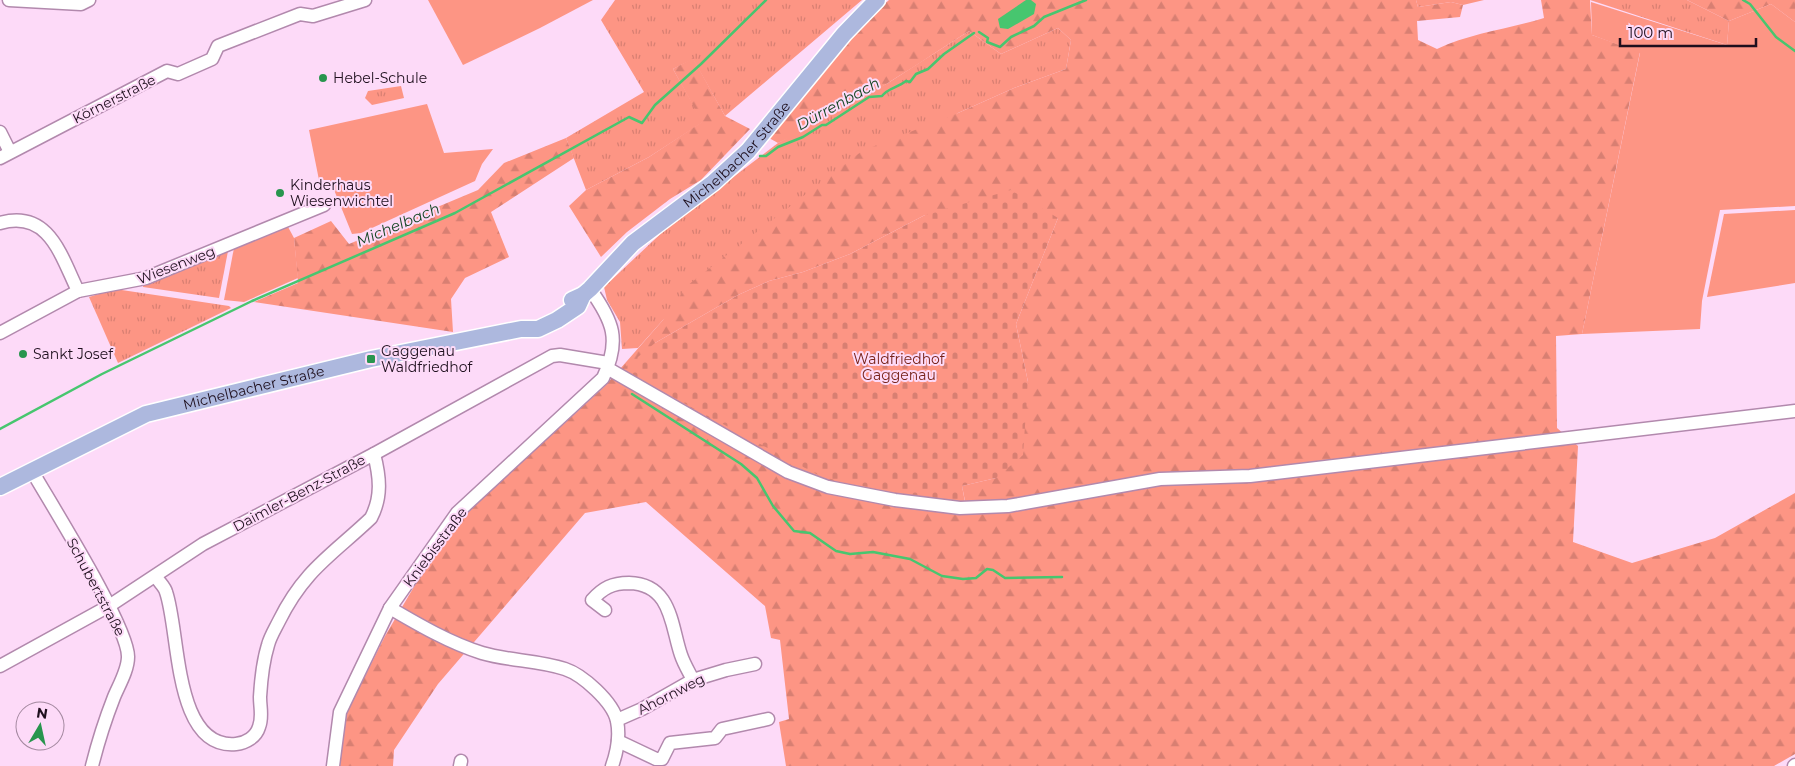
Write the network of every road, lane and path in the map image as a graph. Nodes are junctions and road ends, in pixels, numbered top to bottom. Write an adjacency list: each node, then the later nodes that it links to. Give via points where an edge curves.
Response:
1 (9, 0): 2 (street, via 56,4 81,4)
2 (89, 0)
3 (365, 0): 6 (street, Körnerstraße, via 313,16 300,14 218,46 212,59 178,74 167,71)
4 (877, 0): 10 (main road, Michelbacher Straße, via 844,34 748,151 713,182 632,243)
5 (0, 132): 6 (street)
6 (5, 155)
7 (324, 205): 9 (street, Wiesenweg, via 146,278)
8 (0, 223): 9 (street, via 27,221 42,228 52,238)
9 (78, 291): 11 (street, Wiesenweg)
10 (586, 292): 12 (street, Kniebisstraße, via 608,316 612,328 613,346); 15 (main road, Michelbacher Straße, via 578,306 538,329 521,329 371,359 168,407 126,422)
11 (0, 333)
12 (608, 366): 13 (street, via 788,472 837,489 960,508 1008,506 1160,479 1250,476); 14 (street, Daimler-Benz-Straße, via 552,356); 19 (street, Kniebisstraße, via 594,388 457,513)
13 (1795, 412)
14 (374, 454): 17 (street, Daimler-Benz-Straße, via 203,544); 17 (street, via 379,481 377,505 371,518 307,575 287,604 268,643 260,697 260,725 245,742 235,744 218,740 202,730 193,717 183,687 166,591)
15 (32, 471): 16 (main road, Michelbacher Straße); 18 (street, Schubertstraße)
16 (0, 487)
17 (156, 577): 18 (street, Daimler-Benz-Straße)
18 (109, 606): 22 (street, Daimler-Benz-Straße); 27 (street, Schubertstraße, via 128,658 100,734)
19 (390, 608): 25 (street, via 482,653 566,669 590,684); 28 (street, Kniebisstraße, via 340,712)
20 (605, 610): 23 (street, via 592,600 610,585 633,583 658,595 670,612 681,655)
21 (755, 664): 23 (street, Ahornweg)
22 (0, 666)
23 (693, 680): 25 (street, Ahornweg)
24 (768, 719): 26 (street, via 722,729 715,738 670,743 662,759)
25 (617, 720): 26 (street)
26 (618, 741): 29 (street)
27 (92, 766)
28 (333, 766)
29 (612, 766)

